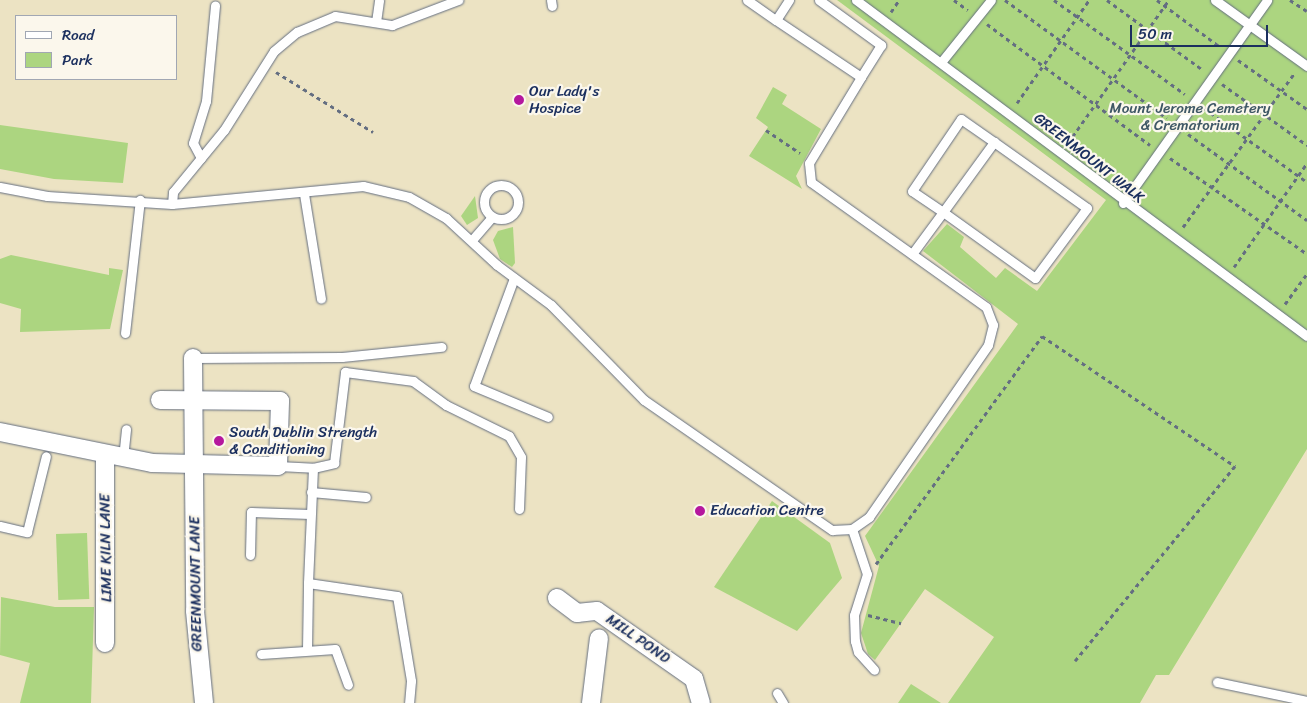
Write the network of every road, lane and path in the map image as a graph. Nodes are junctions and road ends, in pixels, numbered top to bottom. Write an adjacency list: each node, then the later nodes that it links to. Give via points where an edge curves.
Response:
1 (379, 0): 21 (lane)
2 (458, 0): 21 (lane, via 392,25)
3 (747, 0): 20 (lane)
4 (789, 0): 20 (lane)
5 (819, 0): 28 (lane, via 881,45)
6 (856, 0): 25 (lane, GREENMOUNT WALK)
7 (954, 0): 18 (path)
8 (991, 0): 18 (lane)
9 (1005, 0): 23 (path)
10 (1054, 0): 19 (path)
11 (1089, 0): 19 (path)
12 (1168, 0): 24 (path)
13 (1215, 0): 22 (lane)
14 (1267, 0): 22 (lane)
15 (1290, 0): 17 (path)
16 (215, 6): 41 (lane, via 206,101 193,143)
17 (1307, 12)
18 (977, 17): 25 (lane); 27 (path)
19 (1077, 17): 23 (path); 24 (path)
20 (776, 20): 28 (lane)
21 (376, 22): 41 (lane, via 335,16 297,32 274,51)
22 (1250, 25): 26 (lane); 31 (lane)
23 (1060, 41): 27 (path); 30 (path)
24 (1129, 54): 30 (path); 31 (path)
25 (942, 61): 33 (lane, GREENMOUNT WALK)
26 (1304, 64): 37 (path)
27 (1042, 65): 32 (path); 33 (path)
28 (861, 77): 42 (lane)
29 (270, 79): 36 (path, via 275,71)
30 (1112, 79): 32 (path); 34 (path)
31 (1195, 102): 34 (lane); 37 (path)
32 (1094, 104): 39 (path); 40 (path)
33 (1010, 114): 40 (lane, GREENMOUNT WALK)
34 (1178, 126): 39 (lane); 43 (path)
35 (766, 130): 42 (path)
36 (373, 132)
37 (1247, 139): 43 (path); 45 (path)
38 (994, 142): 54 (lane); 54 (lane, via 961,119 912,191); 54 (lane, via 1087,208 1035,278)
39 (1160, 152): 47 (path); 52 (lane)
40 (1060, 154): 52 (lane, GREENMOUNT WALK)
41 (201, 158): 53 (lane, via 173,192)
42 (811, 160): 60 (lane, via 807,172 811,182)
43 (1229, 163): 47 (path); 51 (path)
44 (1307, 163): 45 (path)
45 (1298, 176): 46 (path); 51 (path)
46 (1307, 182)
47 (1212, 186): 57 (path); 58 (path)
48 (0, 187): 50 (lane, via 47,196)
49 (304, 194): 53 (lane); 59 (lane, via 363,186 386,190 446,218); 65 (lane)
50 (140, 200): 53 (lane); 67 (lane)
51 (1280, 200): 56 (path); 57 (path)
52 (1123, 203): 58 (lane, GREENMOUNT WALK)
53 (172, 204)
54 (943, 212): 60 (lane)
55 (492, 217): 59 (lane)
56 (1307, 220)
57 (1264, 223): 61 (path); 63 (path)
58 (1173, 239): 63 (lane, GREENMOUNT WALK)
59 (472, 240): 64 (lane)
60 (912, 254): 87 (lane, via 986,307 994,332 869,517)
61 (1307, 254)
62 (1307, 274): 66 (path)
63 (1226, 277): 66 (lane, GREENMOUNT WALK)
64 (514, 278): 73 (lane, via 474,386); 87 (lane, via 551,305 644,400 832,530)
65 (321, 300)
66 (1277, 315): 68 (lane, GREENMOUNT WALK)
67 (125, 333)
68 (1307, 336)
69 (441, 347): 70 (lane, via 342,357)
70 (193, 358): 72 (street, GREENMOUNT LANE)
71 (160, 400): 72 (street)
72 (194, 400): 79 (street, GREENMOUNT LANE); 80 (street, via 280,401)
73 (548, 417)
74 (126, 429): 78 (lane)
75 (0, 432): 76 (street)
76 (106, 454): 78 (street); 95 (street, LIME KILN LANE)
77 (46, 456): 86 (lane, via 27,532)
78 (123, 458): 79 (street)
79 (195, 464): 80 (street); 104 (street, GREENMOUNT LANE, via 195,611)
80 (278, 466): 81 (lane)
81 (313, 468): 82 (lane); 84 (lane, via 334,463 345,372 413,381 446,405 509,436 521,457)
82 (311, 492): 83 (lane); 85 (lane)
83 (366, 497)
84 (519, 509)
85 (310, 514): 88 (lane, via 251,512); 90 (lane)
86 (0, 526)
87 (852, 529): 89 (lane)
88 (250, 555)
89 (867, 577): 92 (lane); 98 (path, via 1042,336 1235,466)
90 (308, 583): 96 (lane); 105 (lane, via 397,596 411,681)
91 (557, 598): 107 (street, MILL POND, via 577,613 597,611 694,679)
92 (855, 612): 93 (path); 99 (lane, via 858,652)
93 (901, 623)
94 (599, 638): 106 (street)
95 (105, 642)
96 (307, 650): 97 (lane); 101 (lane, via 335,649)
97 (261, 654)
98 (1075, 661)
99 (874, 670)
100 (1217, 682): 103 (lane)
101 (348, 685)
102 (777, 694): 108 (lane)
103 (1307, 701)
104 (204, 703)
105 (410, 703)
106 (591, 703)
107 (701, 703)
108 (783, 703)

